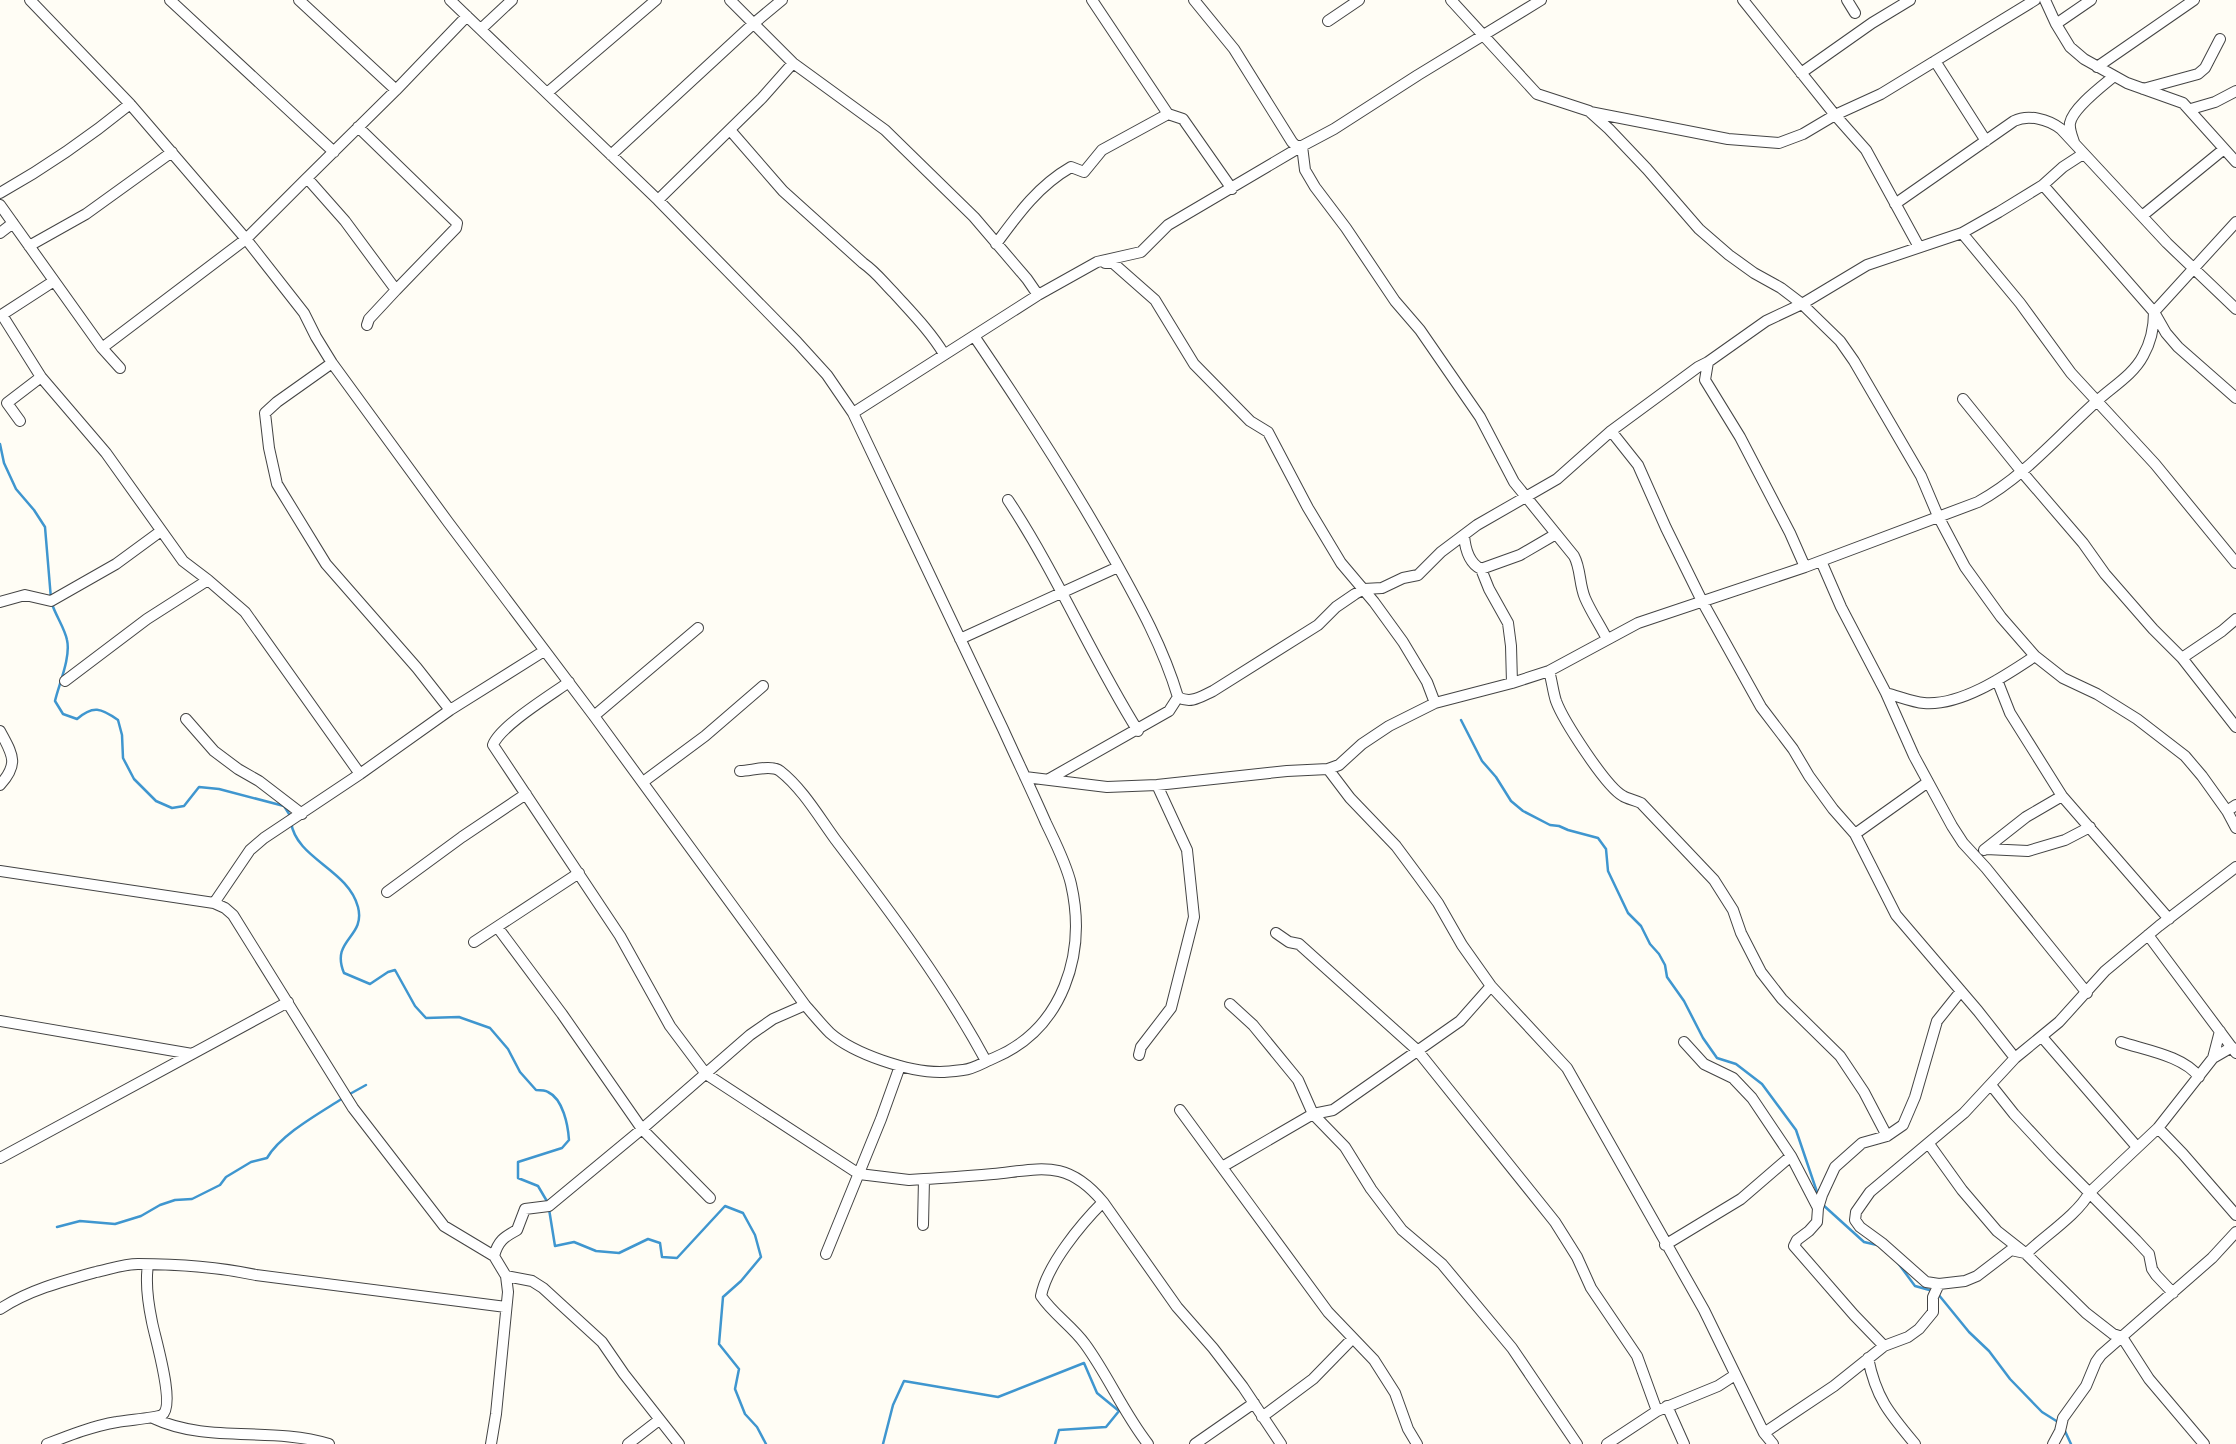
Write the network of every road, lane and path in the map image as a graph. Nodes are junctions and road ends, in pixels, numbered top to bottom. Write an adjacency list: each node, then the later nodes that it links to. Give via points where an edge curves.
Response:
1 (30, 0): 39 (street)
2 (170, 0): 51 (street)
3 (299, 0): 36 (street)
4 (450, 0): 23 (street)
5 (512, 0): 27 (street)
6 (656, 0): 38 (street)
7 (730, 0): 25 (street)
8 (782, 0): 25 (street)
9 (1092, 0): 42 (street)
10 (1194, 0): 48 (street, via 1234,49 1292,142)
11 (1359, 0): 24 (street)
12 (1451, 0): 28 (street)
13 (1541, 0): 28 (street)
14 (1742, 0): 33 (street)
15 (1847, 0): 22 (street)
16 (1910, 0): 21 (street)
17 (2036, 0): 30 (street)
18 (2045, 0): 26 (street)
19 (2091, 0): 26 (street)
20 (2194, 0): 32 (street)
21 (1899, 3): 33 (street)
22 (1855, 13)
23 (467, 16): 27 (street); 36 (street)
24 (1328, 21)
25 (753, 24): 31 (street); 53 (street)
26 (2056, 24): 32 (street, via 2070,47)
27 (481, 30): 38 (street)
28 (1483, 37): 41 (street, via 1537,94); 48 (street, via 1334,130)
29 (2220, 39): 35 (street, via 2205,68 2198,74)
30 (1936, 60): 43 (street, via 1881,94); 46 (street)
31 (793, 64): 45 (street); 68 (street, via 885,130 974,217)
32 (2097, 67): 34 (street)
33 (1801, 73): 43 (street)
34 (2113, 77): 35 (street); 47 (street, via 2072,118 2070,125)
35 (2141, 89): 40 (street, via 2166,96)
36 (396, 90): 44 (street)
37 (2236, 90): 40 (street, via 2215,102)
38 (547, 93): 53 (street)
39 (130, 104): 50 (street); 58 (street, via 86,140)
40 (2191, 109): 49 (street)
41 (1589, 111): 43 (street, via 1728,139 1779,143); 76 (street, via 1647,169 1699,229 1729,256)
42 (1168, 114): 57 (street, via 1184,119); 68 (street, via 1102,150 1084,172 1071,167 1054,177 1023,206)
43 (1835, 116): 60 (street, via 1866,150)
44 (358, 127): 51 (street); 74 (street, via 456,224 456,228)
45 (730, 130): 59 (street); 83 (street, via 783,191 878,273 930,332)
46 (1986, 141): 47 (street, via 2014,121 2029,118 2056,125); 60 (street)
47 (2074, 143): 52 (street)
48 (1302, 146): 57 (street); 96 (street, via 1305,170 1315,186 1480,417 1514,482)
49 (2224, 149): 54 (street); 62 (street)
50 (172, 152): 67 (street); 69 (street, via 86,214)
51 (334, 152): 55 (street)
52 (2084, 154): 56 (street); 62 (street)
53 (611, 155): 59 (street)
54 (2236, 162)
55 (307, 178): 67 (street); 74 (street, via 345,221)
56 (2043, 185): 66 (street); 78 (street)
57 (1232, 189): 71 (street, via 1168,225 1141,252)
58 (0, 193)
59 (658, 200): 92 (street, via 797,342 827,375)
60 (1895, 204): 70 (street)
61 (0, 205): 64 (street)
62 (2142, 216): 72 (street)
63 (2236, 222): 72 (street)
64 (13, 223): 65 (street); 69 (street)
65 (0, 233)
66 (1962, 233): 70 (street); 91 (street)
67 (246, 239): 82 (street); 85 (street, via 304,313)
68 (996, 244): 75 (street)
69 (29, 246): 73 (street)
70 (1919, 247): 76 (street, via 1867,265)
71 (1097, 262): 75 (street); 108 (street, via 1113,263 1155,300 1194,364 1250,421 1268,432 1341,563)
72 (2193, 268): 77 (street); 78 (street)
73 (54, 281): 79 (street); 82 (street)
74 (396, 290): 80 (street, via 368,320)
75 (1038, 295): 81 (street)
76 (1802, 304): 84 (street, via 1766,321); 98 (street, via 1840,341 1854,361 1921,476)
77 (2236, 309)
78 (2154, 312): 88 (street, via 2178,347); 91 (street, via 2154,326 2143,357 2128,375)
79 (1, 316): 87 (street)
80 (368, 325)
81 (974, 336): 83 (street); 104 (street, via 1089,515)
82 (102, 348): 86 (street)
83 (944, 354): 92 (street)
84 (1708, 362): 94 (street); 105 (street, via 1705,380 1740,437)
85 (332, 363): 116 (street); 128 (street, via 265,413 277,484 326,564)
86 (120, 368)
87 (41, 377): 90 (street); 99 (street, via 106,453)
88 (2236, 398)
89 (1963, 399): 95 (street)
90 (3, 400): 93 (street)
91 (2096, 401): 95 (street); 103 (street, via 2155,464)
92 (853, 413): 114 (street)
93 (20, 421)
94 (1611, 432): 96 (street, via 1568,472); 110 (street, via 1638,465)
95 (2022, 472): 98 (street, via 1978,502); 118 (street, via 2083,543 2105,574)
96 (1526, 497): 100 (street); 101 (street)
97 (1008, 500): 109 (street, via 1027,528)
98 (1938, 516): 102 (street); 117 (street, via 1965,567 2001,617)
99 (161, 531): 107 (street, via 183,561); 111 (street, via 116,564 51,602 25,595)
100 (1556, 534): 106 (street, via 1520,555); 115 (street, via 1579,565 1579,580 1585,597)
101 (1464, 535): 106 (street, via 1470,559); 108 (street, via 1418,575 1382,588)
102 (1821, 561): 105 (street); 125 (street, via 1845,616)
103 (2236, 563)
104 (1118, 567): 109 (street); 126 (street, via 1145,613 1169,666)
105 (1805, 567): 110 (street)
106 (1481, 569): 123 (street, via 1488,590 1508,623)
107 (208, 580): 121 (street, via 146,620); 136 (street, via 245,612)
108 (1364, 589): 126 (street, via 1336,607 1318,625 1213,691 1195,700 1185,701); 127 (street, via 1403,642 1427,682)
109 (1062, 594): 114 (street); 133 (street)
110 (1702, 601): 115 (street, via 1638,623); 149 (street, via 1762,707 1814,783)
111 (0, 602)
112 (2236, 619): 118 (street)
113 (698, 628): 129 (street)
114 (960, 639): 137 (street)
115 (1607, 639): 119 (street)
116 (544, 651): 122 (street); 128 (street)
117 (2035, 656): 120 (street); 145 (street, via 2063,678 2097,694 2167,742)
118 (2182, 658): 131 (street)
119 (1549, 671): 123 (street); 188 (street, via 1556,700 1578,741 1616,791 1641,803 1714,880 1733,910 1761,972 1782,1000 1840,1056)
120 (1997, 680): 125 (street, via 1946,701 1924,703); 144 (street, via 2010,713)
121 (65, 681)
122 (569, 682): 129 (street); 143 (street, via 512,723 493,745)
123 (1512, 683): 127 (street)
124 (763, 686): 139 (street, via 705,736)
125 (1886, 693): 140 (street)
126 (1178, 697): 133 (street, via 1169,712)
127 (1435, 703): 134 (street, via 1389,726 1339,765)
128 (450, 710): 136 (street)
129 (594, 716): 139 (street)
130 (186, 719): 146 (street, via 214,751 259,781)
131 (2236, 727)
132 (0, 731): 142 (street, via 13,756 11,770)
133 (1138, 731): 138 (street)
134 (1328, 769): 141 (street); 162 (street, via 1350,798 1396,846 1438,903)
135 (740, 771): 179 (street, via 774,768 795,786 945,991)
136 (360, 774): 146 (street)
137 (1025, 777): 138 (street); 179 (street, via 1071,883 1074,947 1065,985 1051,1015 1024,1041 1007,1053)
138 (1049, 779): 141 (street, via 1107,787)
139 (642, 782): 167 (street)
140 (1928, 782): 149 (street); 151 (street, via 1952,826)
141 (1157, 784): 176 (street, via 1187,850 1194,917 1171,1008 1141,1047)
142 (0, 785)
143 (526, 794): 154 (street); 155 (street)
144 (2062, 796): 147 (street); 150 (street, via 2026,817)
145 (2232, 808): 148 (street)
146 (299, 816): 156 (street, via 275,829 250,850)
147 (2090, 827): 150 (street, via 2065,840 2028,851); 157 (street)
148 (2236, 828)
149 (1855, 834): 163 (street, via 1896,915)
150 (1986, 849): 151 (street)
151 (1974, 855): 164 (street)
152 (2236, 867): 157 (street)
153 (0, 871): 156 (street)
154 (578, 873): 158 (street); 181 (street, via 620,936 670,1026)
155 (387, 892)
156 (214, 903): 165 (street, via 234,915)
157 (2169, 919): 160 (street)
158 (498, 928): 161 (street); 187 (street)
159 (1276, 933): 173 (street, via 1289,942 1300,944)
160 (2148, 935): 164 (street, via 2105,971); 169 (street)
161 (474, 942)
162 (1491, 986): 173 (street, via 1460,1020); 203 (street, via 1567,1068)
163 (1961, 990): 177 (street); 188 (street, via 1937,1021 1907,1118 1903,1125)
164 (2087, 993): 170 (street)
165 (288, 1002): 175 (street); 206 (street, via 345,1097 444,1226)
166 (1230, 1004): 185 (street, via 1253,1025 1298,1080)
167 (805, 1005): 180 (street, via 831,1034); 181 (street, via 773,1019 750,1035)
168 (0, 1021): 175 (street)
169 (2220, 1032): 174 (street); 178 (street)
170 (2042, 1037): 177 (street); 190 (street)
171 (1684, 1042): 191 (street, via 1704,1064 1734,1078 1752,1098)
172 (2121, 1042): 182 (street, via 2181,1062 2193,1068)
173 (1417, 1050): 185 (street, via 1333,1110); 220 (street, via 1554,1222 1591,1288 1638,1356)
174 (2234, 1050): 178 (street)
175 (192, 1054): 192 (street)
176 (1139, 1055)
177 (2015, 1058): 183 (street)
178 (2213, 1058): 182 (street)
179 (986, 1061): 180 (street, via 968,1069 938,1072)
180 (900, 1066): 194 (street)
181 (706, 1074): 187 (street); 194 (street)
182 (2199, 1077): 186 (street)
183 (1991, 1085): 189 (street); 196 (street)
184 (1180, 1110): 193 (street)
185 (1313, 1114): 193 (street); 234 (street, via 1345,1147 1402,1230 1442,1264 1512,1348)
186 (2158, 1128): 190 (street); 200 (street)
187 (642, 1129): 197 (street); 206 (street, via 549,1206 525,1209 517,1230 502,1238)
188 (1887, 1136): 199 (street, via 1862,1144 1836,1166)
189 (1929, 1144): 204 (street, via 1997,1231); 209 (street, via 1870,1192 1856,1212 1855,1220 1914,1273 1926,1282)
190 (2137, 1147): 196 (street)
191 (1792, 1156): 199 (street); 203 (street, via 1741,1199)
192 (0, 1158)
193 (1222, 1167): 214 (street, via 1304,1281)
194 (859, 1174): 195 (street); 205 (street)
195 (924, 1179): 198 (street, via 1038,1168 1075,1176 1091,1187); 201 (street)
196 (2089, 1193): 204 (street, via 2086,1200); 210 (street, via 2149,1254 2152,1269)
197 (710, 1198)
198 (1103, 1202): 218 (street, via 1177,1307); 230 (street, via 1078,1229 1043,1285 1041,1296 1083,1341 1114,1387 1122,1408)
199 (1818, 1208): 215 (street, via 1817,1222 1794,1246)
200 (2236, 1215)
201 (922, 1225)
202 (2236, 1232): 210 (street)
203 (1665, 1245): 217 (street, via 1704,1310)
204 (2025, 1253): 209 (street, via 2011,1250 1977,1276); 213 (street, via 2086,1313)
205 (826, 1254)
206 (494, 1256): 208 (street)
207 (148, 1265): 211 (street, via 232,1270); 212 (street, via 115,1267 58,1282); 222 (street, via 148,1295 166,1382 168,1408)
208 (506, 1276): 211 (street); 223 (street, via 543,1288 602,1342)
209 (1939, 1284): 215 (street, via 1933,1312 1927,1320 1908,1337)
210 (2173, 1293): 213 (street)
211 (506, 1307): 227 (street)
212 (0, 1309)
213 (2122, 1337): 239 (street, via 2096,1362 2086,1386 2063,1418); 240 (street, via 2149,1379)
214 (1352, 1339): 221 (street, via 1313,1379); 233 (street, via 1383,1373)
215 (1884, 1346): 216 (street)
216 (1868, 1358): 224 (street, via 1834,1386); 238 (street, via 1876,1391)
217 (1735, 1375): 219 (street, via 1718,1386); 224 (street)
218 (1254, 1403): 221 (street); 231 (street)
219 (1667, 1406): 220 (street); 236 (street)
220 (1656, 1411): 235 (street)
221 (1262, 1416): 232 (street)
222 (153, 1418): 225 (street, via 115,1422); 226 (street, via 183,1432 213,1436 310,1438)
223 (659, 1420): 228 (street); 229 (street)
224 (1764, 1433): 237 (street)
225 (47, 1444)
226 (329, 1444)
227 (491, 1444)
228 (628, 1444)
229 (679, 1444)
230 (1148, 1444)
231 (1195, 1444)
232 (1281, 1444)
233 (1417, 1444)
234 (1577, 1444)
235 (1607, 1444)
236 (1684, 1444)
237 (1773, 1444)
238 (1915, 1444)
239 (2053, 1444)
240 (2204, 1444)

